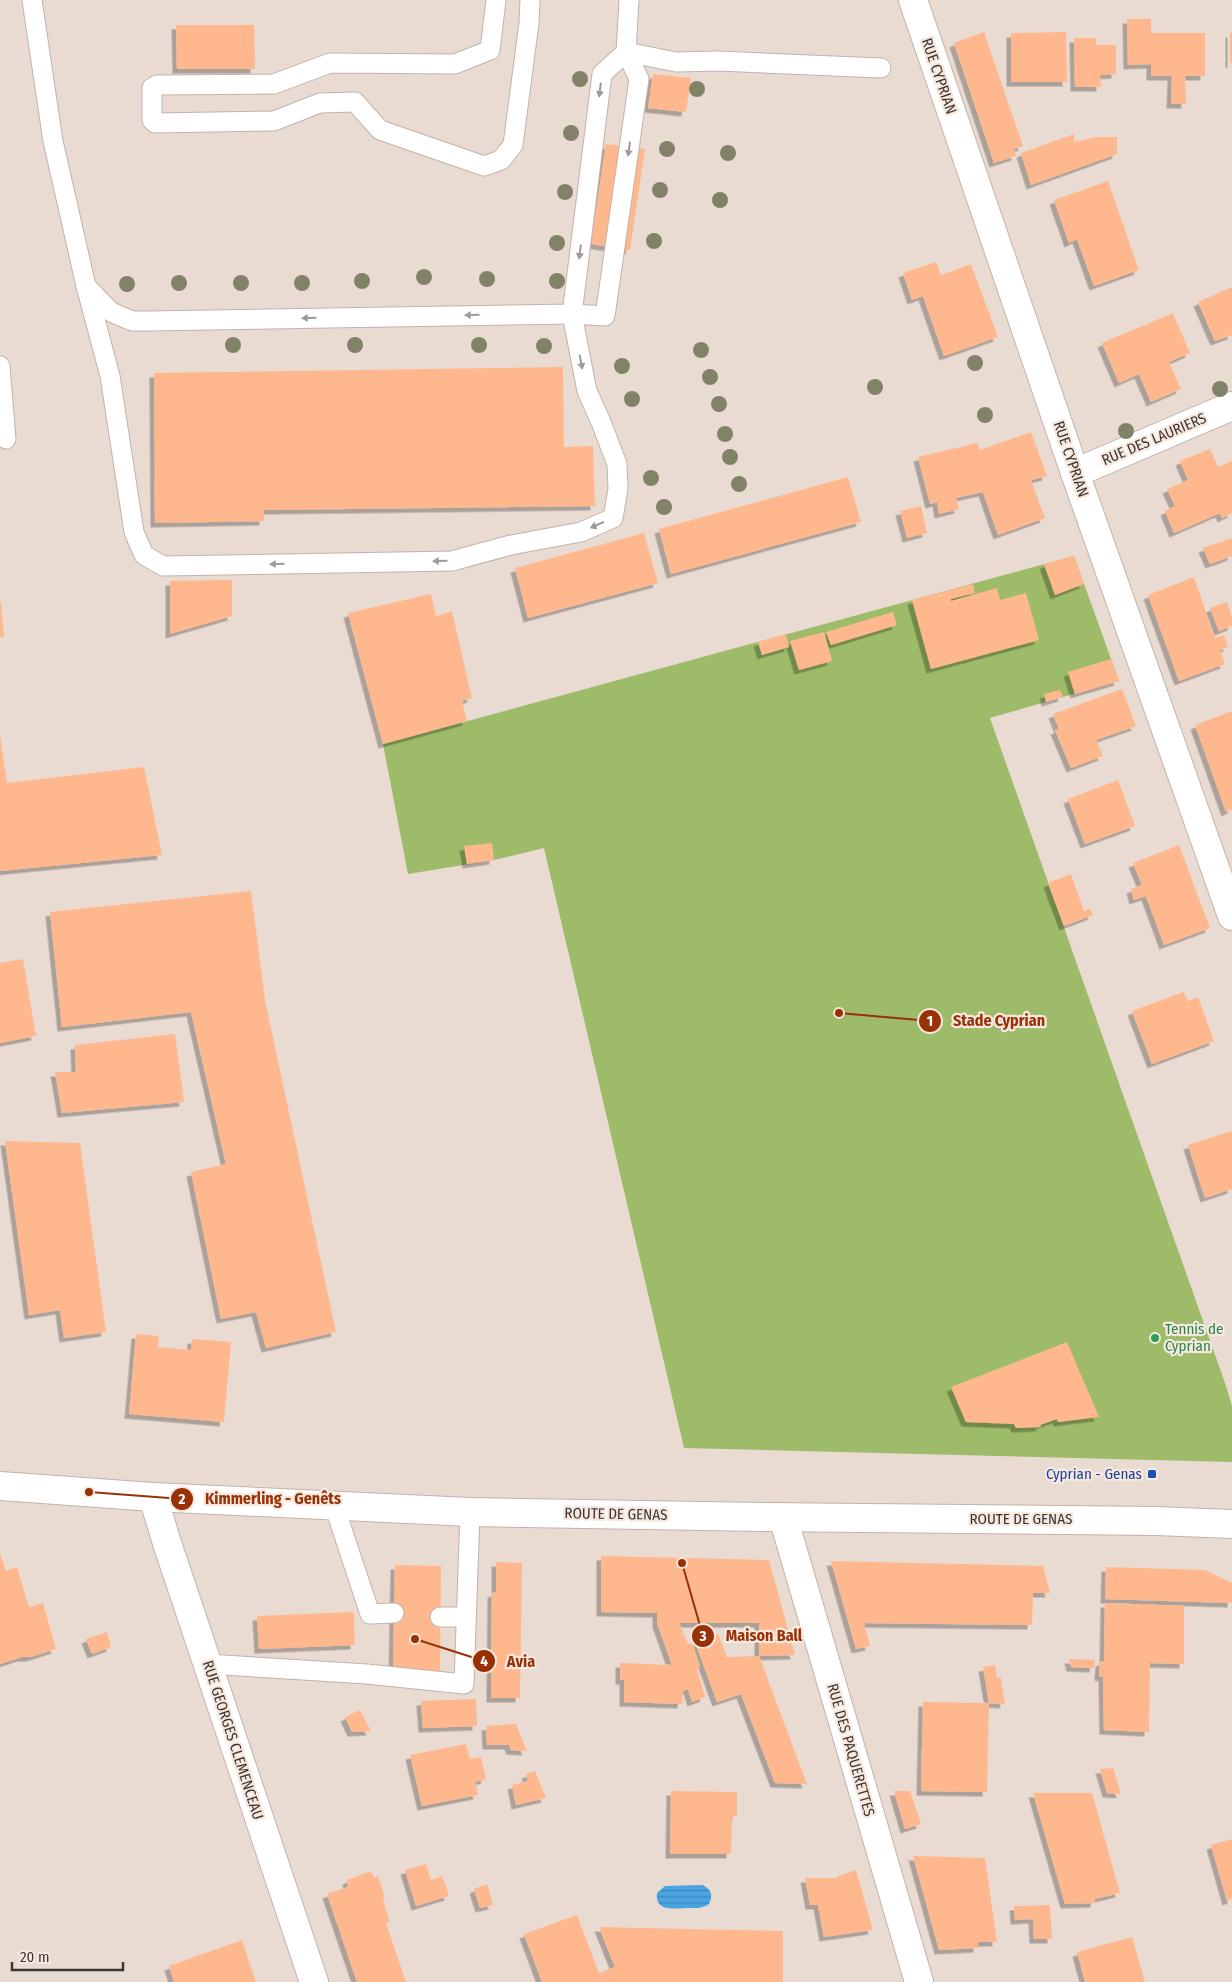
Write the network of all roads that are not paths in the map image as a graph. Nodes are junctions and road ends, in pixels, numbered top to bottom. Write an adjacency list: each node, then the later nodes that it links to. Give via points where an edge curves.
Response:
1 (32, 0): 8 (lane, via 53,141)
2 (496, 0): 3 (lane, via 490,50 455,64 330,63 274,84 157,85 152,88 152,120 155,123 274,120 320,103 355,102 380,130 484,166 501,160 513,146)
3 (530, 0)
4 (629, 0): 6 (lane)
5 (913, 0): 13 (street, RUE CYPRIAN)
6 (626, 52): 7 (lane, via 676,62); 9 (lane, one-way to 9, via 602,74); 9 (lane, one-way to 9, via 639,79 606,316)
7 (881, 68)
8 (86, 286): 9 (lane, one-way to 8, via 132,321 111,312); 9 (lane, one-way to 8, via 587,391 616,464 618,489 613,518 581,532 511,545 452,561 163,566 144,555 134,532 110,376)
9 (572, 314)
10 (0, 366): 12 (lane)
11 (1232, 406): 13 (street, RUE DES LAURIERS)
12 (6, 439)
13 (1075, 473): 14 (street, RUE CYPRIAN)
14 (1232, 916)
15 (0, 1486): 16 (street, ROUTE DE GENAS)
16 (153, 1497): 17 (street, ROUTE DE GENAS); 24 (street, RUE GEORGES CLEMENCEAU)
17 (334, 1506): 18 (street, ROUTE DE GENAS); 21 (lane, via 370,1614)
18 (470, 1512): 19 (street, ROUTE DE GENAS); 23 (lane)
19 (783, 1518): 20 (street, ROUTE DE GENAS, via 1156,1520); 26 (street, RUE DES PAQUERETTES)
20 (1232, 1524)
21 (394, 1613)
22 (440, 1617): 23 (lane)
23 (466, 1617): 24 (lane, via 464,1684)
24 (207, 1664): 25 (street, RUE GEORGES CLEMENCEAU)
25 (314, 1982)
26 (919, 1982)

